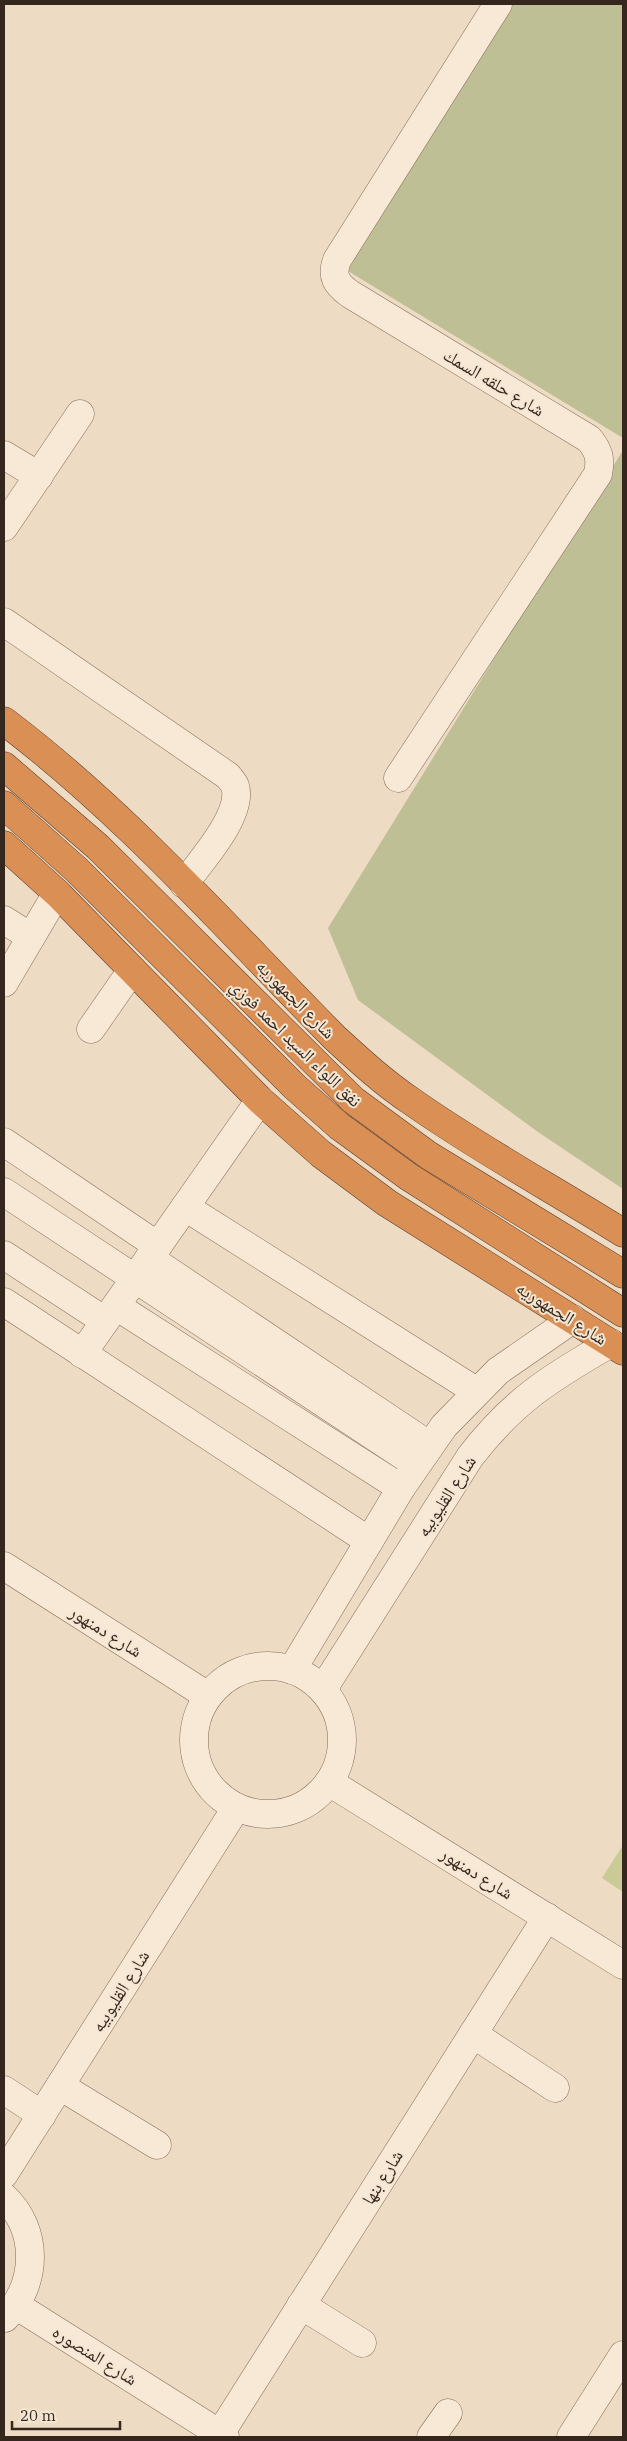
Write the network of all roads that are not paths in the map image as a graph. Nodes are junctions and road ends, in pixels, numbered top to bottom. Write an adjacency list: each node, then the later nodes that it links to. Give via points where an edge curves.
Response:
1 (498, 4): 9 (street, شارع حلقه السمك, via 337,260 333,270 335,281 350,294 589,439 597,449 600,462 598,474)
2 (80, 414): 4 (street)
3 (4, 455): 4 (street)
4 (39, 476): 5 (street)
5 (4, 527)
6 (4, 622): 12 (street, via 228,776 235,786 231,817)
7 (4, 721): 12 (highway, شارع الجمهوريه, via 121,821)
8 (4, 766): 26 (highway, نفق اللواء السيد احمد فوزي, via 98,847 353,1100 428,1155)
9 (398, 778)
10 (4, 805): 28 (highway, نفق اللواء السيد احمد فوزي, via 77,870 295,1087 339,1126 409,1177)
11 (4, 845): 13 (highway, شارع الجمهوريه)
12 (184, 884): 23 (highway, شارع الجمهوريه, via 371,1071 444,1123)
13 (56, 893): 15 (street); 16 (highway, شارع الجمهوريه)
14 (4, 920): 15 (street)
15 (31, 938): 17 (street)
16 (132, 970): 18 (street); 19 (highway, شارع الجمهوريه)
17 (4, 983)
18 (90, 1029)
19 (260, 1100): 22 (street); 30 (highway, شارع الجمهوريه, via 321,1154 387,1203)
20 (4, 1142): 25 (street)
21 (4, 1192): 25 (street)
22 (185, 1207): 25 (street); 33 (street)
23 (623, 1233)
24 (4, 1255): 29 (street)
25 (147, 1261): 29 (street); 34 (street)
26 (623, 1274)
27 (4, 1302): 32 (street)
28 (623, 1313)
29 (110, 1314): 32 (street); 35 (street)
30 (573, 1320): 31 (highway, شارع الجمهوريه); 33 (street, via 521,1354)
31 (617, 1347): 39 (street, شارع القليوبيه, via 544,1382 491,1429 470,1457)
32 (82, 1354): 36 (street)
33 (476, 1391): 34 (street)
34 (423, 1455): 35 (street)
35 (401, 1488): 36 (street)
36 (369, 1541): 38 (street)
37 (4, 1568): 40 (street, شارع دمنهور)
38 (292, 1670): 39 (street); 40 (street, via 264,1666 237,1672)
39 (323, 1690): 41 (street, via 335,1706 342,1725 339,1765)
40 (208, 1696): 42 (street, via 194,1731 198,1768 220,1798)
41 (329, 1782): 42 (street, via 315,1798 291,1811 256,1814); 43 (street, شارع دمنهور)
42 (236, 1808): 46 (street, شارع القليوبيه)
43 (547, 1917): 44 (street, شارع دمنهور); 45 (street, شارع بنها)
44 (623, 1965)
45 (473, 2034): 47 (street); 53 (street, شارع بنها)
46 (60, 2086): 49 (street, شارع القليوبيه); 50 (street)
47 (555, 2088)
48 (4, 2090): 49 (street)
49 (42, 2114): 51 (street, شارع القليوبيه)
50 (157, 2145)
51 (4, 2174)
52 (4, 2197): 54 (street, via 14,2206 27,2230 31,2256 28,2282)
53 (301, 2305): 55 (street); 58 (street, شارع بنها)
54 (10, 2313): 58 (street, شارع المنصوره)
55 (362, 2342)
56 (623, 2355): 60 (street)
57 (448, 2413): 59 (street)
58 (221, 2436)
59 (431, 2437)
60 (571, 2437)

